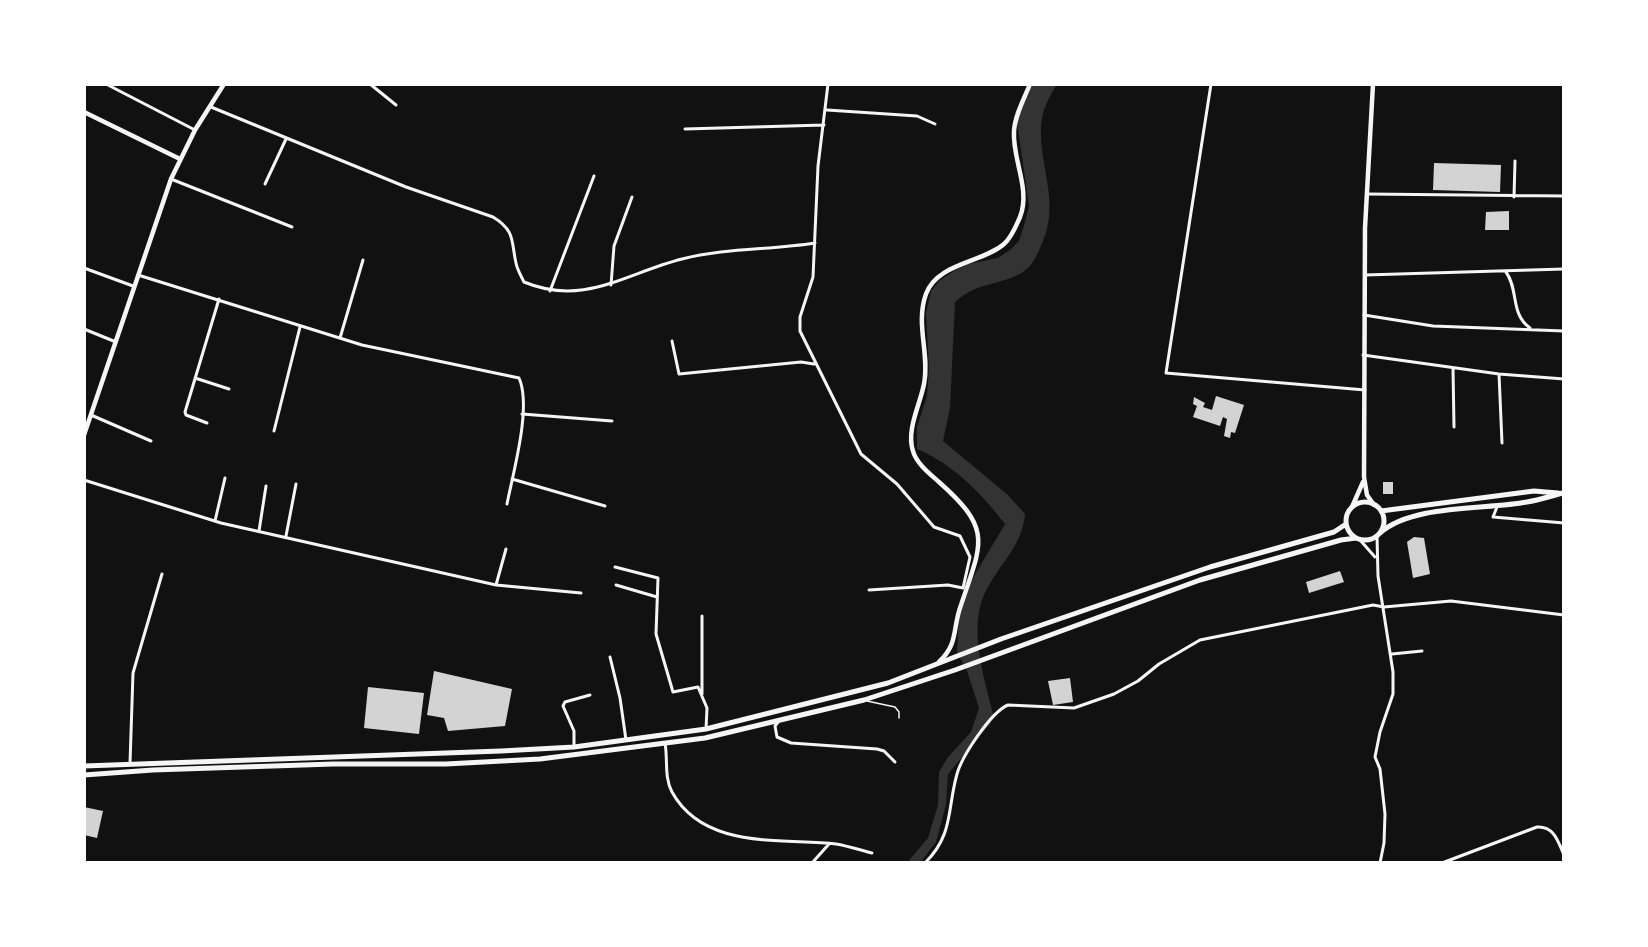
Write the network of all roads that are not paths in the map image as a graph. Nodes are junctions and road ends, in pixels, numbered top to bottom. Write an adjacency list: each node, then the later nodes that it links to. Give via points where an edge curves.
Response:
1 (106, 84): 15 (street)
2 (224, 84): 9 (main road)
3 (370, 84): 8 (street)
4 (828, 84): 10 (street)
5 (1030, 84): 98 (main road, via 1013,132 1022,181 1022,213 1014,232 1004,244 937,276 925,294 925,383 912,431 913,451 926,470 970,511 981,540 959,608 953,646)
6 (1211, 84): 53 (street, via 1166,373)
7 (1373, 84): 22 (main road)
8 (396, 105)
9 (209, 106): 15 (main road); 16 (street)
10 (826, 110): 12 (street, via 917,116); 13 (street)
11 (84, 112): 17 (main road)
12 (935, 124)
13 (824, 125): 14 (street); 27 (street)
14 (685, 129)
15 (195, 130): 17 (main road)
16 (286, 139): 21 (street); 36 (street, via 494,217 513,238 516,264 524,282)
17 (180, 159): 20 (main road)
18 (1515, 161): 25 (street)
19 (594, 176): 36 (street)
20 (171, 178): 26 (street); 32 (main road)
21 (265, 184)
22 (1367, 194): 25 (street); 33 (main road)
23 (1564, 196): 25 (street)
24 (632, 197): 35 (street, via 614,246)
25 (1514, 197)
26 (291, 227)
27 (815, 243): 35 (street, via 681,259); 47 (street, via 813,277 800,317 800,331)
28 (363, 260): 43 (street)
29 (84, 268): 34 (street)
30 (1564, 269): 31 (street)
31 (1506, 272): 33 (street); 41 (street, via 1514,283 1513,298 1520,319)
32 (137, 274): 34 (main road); 37 (street)
33 (1365, 275): 38 (main road)
34 (133, 285): 45 (main road)
35 (611, 285): 36 (street)
36 (550, 291)
37 (219, 299): 39 (street); 50 (street)
38 (1364, 315): 41 (street, via 1433,326); 46 (main road)
39 (300, 327): 43 (street); 59 (street)
40 (84, 329): 45 (street)
41 (1530, 329): 42 (street)
42 (1564, 331)
43 (340, 338): 54 (street, via 519,378)
44 (672, 341): 47 (street, via 679,374)
45 (116, 342): 55 (main road)
46 (1363, 355): 48 (street); 53 (main road)
47 (814, 364): 89 (street, via 861,454 897,484 934,527 960,536 970,557 963,588 948,585)
48 (1453, 368): 49 (street); 58 (street)
49 (1498, 374): 51 (street); 62 (street)
50 (195, 378): 52 (street); 57 (street, via 185,412)
51 (1564, 379)
52 (229, 389)
53 (1365, 390): 63 (main road)
54 (522, 414): 56 (street); 65 (street)
55 (91, 415): 60 (main road); 61 (street)
56 (612, 421)
57 (207, 423)
58 (1454, 427)
59 (274, 431)
60 (84, 435)
61 (152, 441)
62 (1502, 443)
63 (1364, 477): 71 (main road, via 1367,495); 74 (main road)
64 (225, 478): 76 (street)
65 (512, 479): 70 (street); 73 (street)
66 (84, 480): 76 (street)
67 (296, 484): 81 (street)
68 (266, 486): 79 (street)
69 (1564, 493): 72 (main road); 75 (main road, via 1534,491)
70 (507, 504)
71 (1374, 505): 74 (main road, via 1365,502); 75 (main road)
72 (1497, 505): 77 (street, via 1493,517); 80 (main road, via 1414,516)
73 (604, 506)
74 (1352, 507): 78 (main road)
75 (1381, 512): 80 (main road, via 1384,520)
76 (215, 521): 79 (street)
77 (1564, 523)
78 (1346, 524): 82 (main road); 98 (main road, via 1334,532 1210,567 1001,639)
79 (259, 531): 81 (street)
80 (1378, 534): 82 (main road); 84 (street)
81 (285, 536): 87 (street)
82 (1358, 539): 84 (street); 101 (main road, via 1341,540 1200,580)
83 (506, 549): 87 (street)
84 (1376, 558): 92 (street)
85 (615, 567): 91 (street, via 658,578)
86 (162, 574): 109 (street, via 133,673)
87 (496, 585): 90 (street)
88 (616, 585): 91 (street)
89 (869, 590)
90 (581, 593)
91 (657, 597): 100 (street, via 656,634 673,692 698,687)
92 (1384, 607): 93 (street, via 1450,601); 96 (street); 116 (street, via 1373,605 1210,637 1193,643 1114,694 1074,708 1054,710 1016,704 1001,708 985,724 960,765 947,830)
93 (1564, 615)
94 (702, 616): 100 (street)
95 (1422, 651): 96 (street)
96 (1392, 654): 117 (street, via 1392,694 1375,757 1385,814)
97 (610, 657): 105 (street)
98 (936, 666): 104 (main road, via 888,683)
99 (590, 695): 107 (street, via 562,706 574,731)
100 (703, 699): 104 (street, via 707,708)
101 (864, 700): 102 (lane, via 894,707); 103 (main road)
102 (898, 718)
103 (778, 720): 106 (main road); 108 (street, via 777,737 791,742 877,749)
104 (706, 729): 105 (main road)
105 (626, 740): 107 (main road)
106 (665, 743): 111 (main road, via 563,757 466,763 333,764); 112 (street, via 671,791 698,820 727,835)
107 (574, 747): 109 (main road)
108 (896, 762)
109 (129, 763): 110 (main road)
110 (84, 765)
111 (84, 775)
112 (830, 844): 113 (street); 115 (street)
113 (872, 853)
114 (1564, 855): 118 (street, via 1552,831 1537,827)
115 (812, 863)
116 (925, 863)
117 (1380, 863)
118 (1442, 863)

